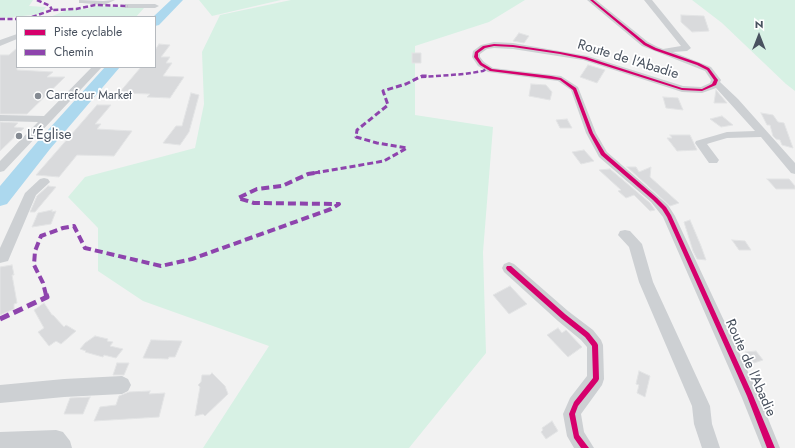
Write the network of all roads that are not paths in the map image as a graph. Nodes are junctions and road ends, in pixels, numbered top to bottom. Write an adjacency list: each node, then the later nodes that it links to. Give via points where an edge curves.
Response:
1 (111, 0): 5 (street, via 104,3)
2 (161, 0): 6 (street, via 152,9)
3 (591, 0): 9 (street, Route de l'Abadie, via 645,44)
4 (648, 0): 9 (street, via 687,48)
5 (82, 1)
6 (128, 6)
7 (16, 36): 8 (street)
8 (0, 43)
9 (663, 52): 11 (street, Route de l'Abadie, via 704,66 715,76)
10 (96, 68): 13 (street)
11 (714, 83): 14 (street, via 735,101); 28 (street, Route de l'Abadie, via 702,90 682,89 585,58 513,46 489,46 480,49 476,55 481,64 491,70 551,77 575,89 591,133 603,154 655,199 669,216 750,395)
12 (0, 118): 13 (street)
13 (46, 119): 16 (street)
14 (763, 134): 15 (street, via 727,135 700,143); 17 (street)
15 (713, 160)
16 (0, 168)
17 (795, 170)
18 (44, 182): 20 (street, via 31,193 3,257)
19 (625, 235): 27 (street, via 635,244 646,282 701,406 703,424)
20 (0, 258)
21 (509, 268): 26 (street, via 587,335 595,345 596,380 576,404 572,414 576,436)
22 (122, 385): 23 (street)
23 (0, 394)
24 (0, 441): 25 (street, via 56,439)
25 (63, 448)
26 (585, 448)
27 (711, 448)
28 (771, 448)

